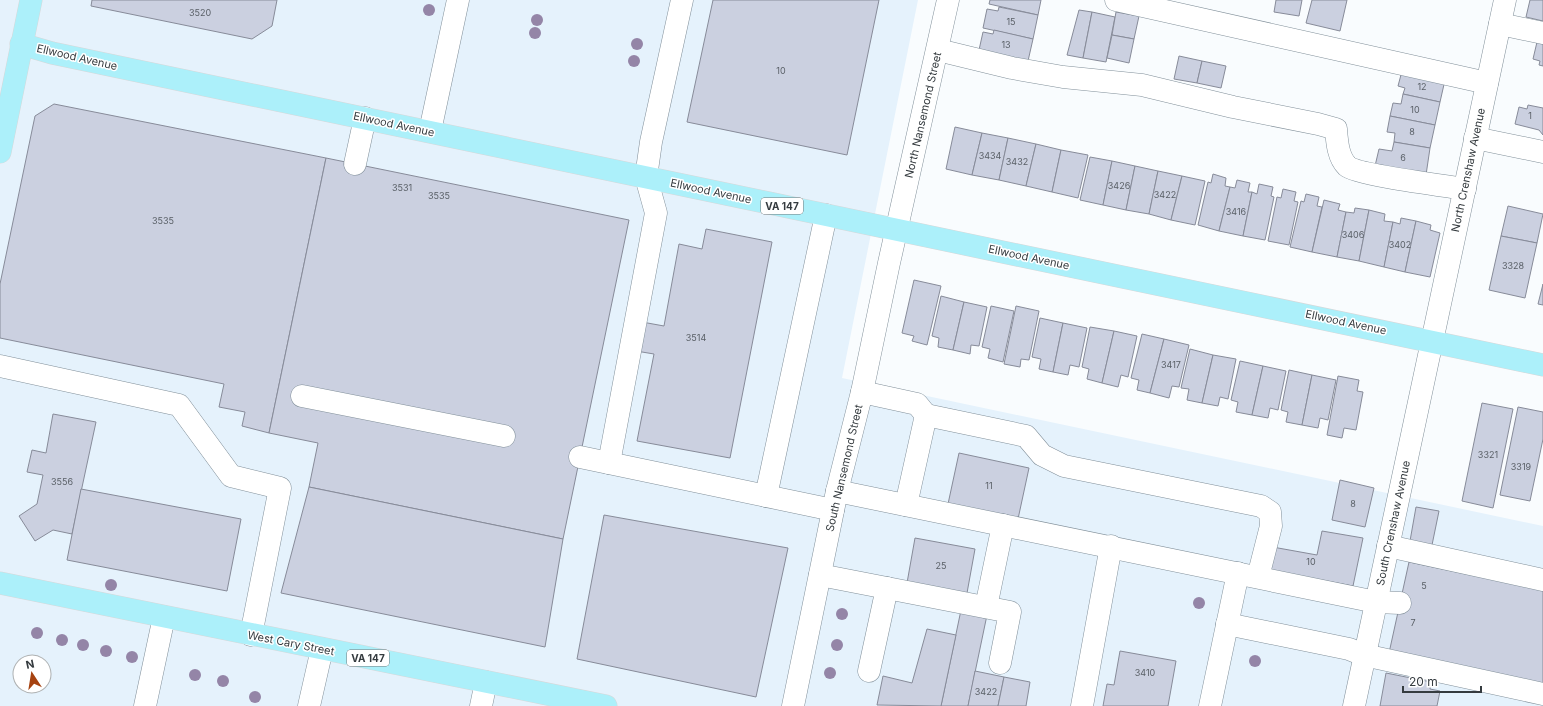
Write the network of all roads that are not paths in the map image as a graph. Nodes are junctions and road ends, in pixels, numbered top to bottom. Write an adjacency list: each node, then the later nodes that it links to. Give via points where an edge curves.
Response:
1 (31, 0): 9 (main road)
2 (458, 0): 13 (street)
3 (682, 0): 18 (street, via 651,142)
4 (948, 0): 10 (street, North Nansemond Street)
5 (1116, 0): 11 (street)
6 (1505, 0): 7 (street, North Crenshaw Avenue)
7 (1500, 24): 8 (street); 11 (street, North Crenshaw Avenue)
8 (1543, 33)
9 (21, 44): 12 (main road, Ellwood Avenue / VA 147, via 52,53); 15 (main road)
10 (938, 50): 19 (street, via 1063,77 1142,85 1318,124 1336,129 1341,159 1349,168 1399,180); 21 (street, North Nansemond Street)
11 (1487, 83): 14 (street, North Crenshaw Avenue)
12 (365, 118): 13 (main road, Ellwood Avenue / VA 147); 17 (street)
13 (430, 131): 18 (main road, Ellwood Avenue / VA 147)
14 (1475, 138): 16 (street); 19 (street, North Crenshaw Avenue)
15 (0, 152)
16 (1543, 152)
17 (355, 164)
18 (646, 177): 20 (main road, Ellwood Avenue / VA 147); 30 (street, via 656,213)
19 (1464, 189): 22 (street, North Crenshaw Avenue)
20 (826, 215): 21 (main road, Ellwood Avenue / VA 147); 31 (street)
21 (896, 230): 22 (main road, Ellwood Avenue / VA 147); 25 (street, South Nansemond Street)
22 (1432, 341): 23 (main road, Ellwood Avenue / VA 147); 36 (street, South Crenshaw Avenue)
23 (1543, 365)
24 (0, 366): 47 (street, via 179,405 231,476 280,488)
25 (862, 392): 27 (street, via 917,404); 32 (street, South Nansemond Street)
26 (302, 396): 28 (street)
27 (926, 415): 33 (street); 38 (street, via 1026,436 1042,455 1064,466 1261,506 1270,512 1272,526)
28 (504, 436)
29 (580, 457): 30 (street)
30 (610, 463): 31 (street)
31 (766, 496): 32 (street)
32 (835, 501): 33 (street); 37 (street, South Nansemond Street)
33 (906, 505): 34 (street)
34 (1003, 525): 35 (street); 44 (street)
35 (1110, 546): 38 (street); 59 (street)
36 (1388, 546): 39 (street); 42 (street, South Crenshaw Avenue)
37 (820, 575): 41 (street); 58 (street, South Nansemond Street)
38 (1248, 575): 42 (street); 46 (street)
39 (1543, 580)
40 (0, 584): 45 (main road, West Cary Street / VA 147)
41 (887, 588): 44 (street); 51 (street)
42 (1376, 602): 43 (street); 49 (street, South Crenshaw Avenue)
43 (1400, 603)
44 (986, 607): 50 (street, via 1010,612)
45 (164, 617): 47 (main road, West Cary Street / VA 147); 54 (street)
46 (1227, 624): 49 (street, via 1349,649); 60 (street)
47 (251, 635): 48 (main road, West Cary Street / VA 147)
48 (322, 649): 52 (main road, West Cary Street / VA 147); 55 (street)
49 (1364, 655): 53 (street); 61 (street, South Crenshaw Avenue)
50 (1000, 663)
51 (869, 671)
52 (486, 682): 56 (street); 57 (main road, West Cary Street / VA 147)
53 (1543, 694)
54 (145, 706)
55 (309, 706)
56 (481, 706)
57 (606, 706)
58 (793, 706)
59 (1082, 706)
60 (1210, 706)
61 (1354, 706)

